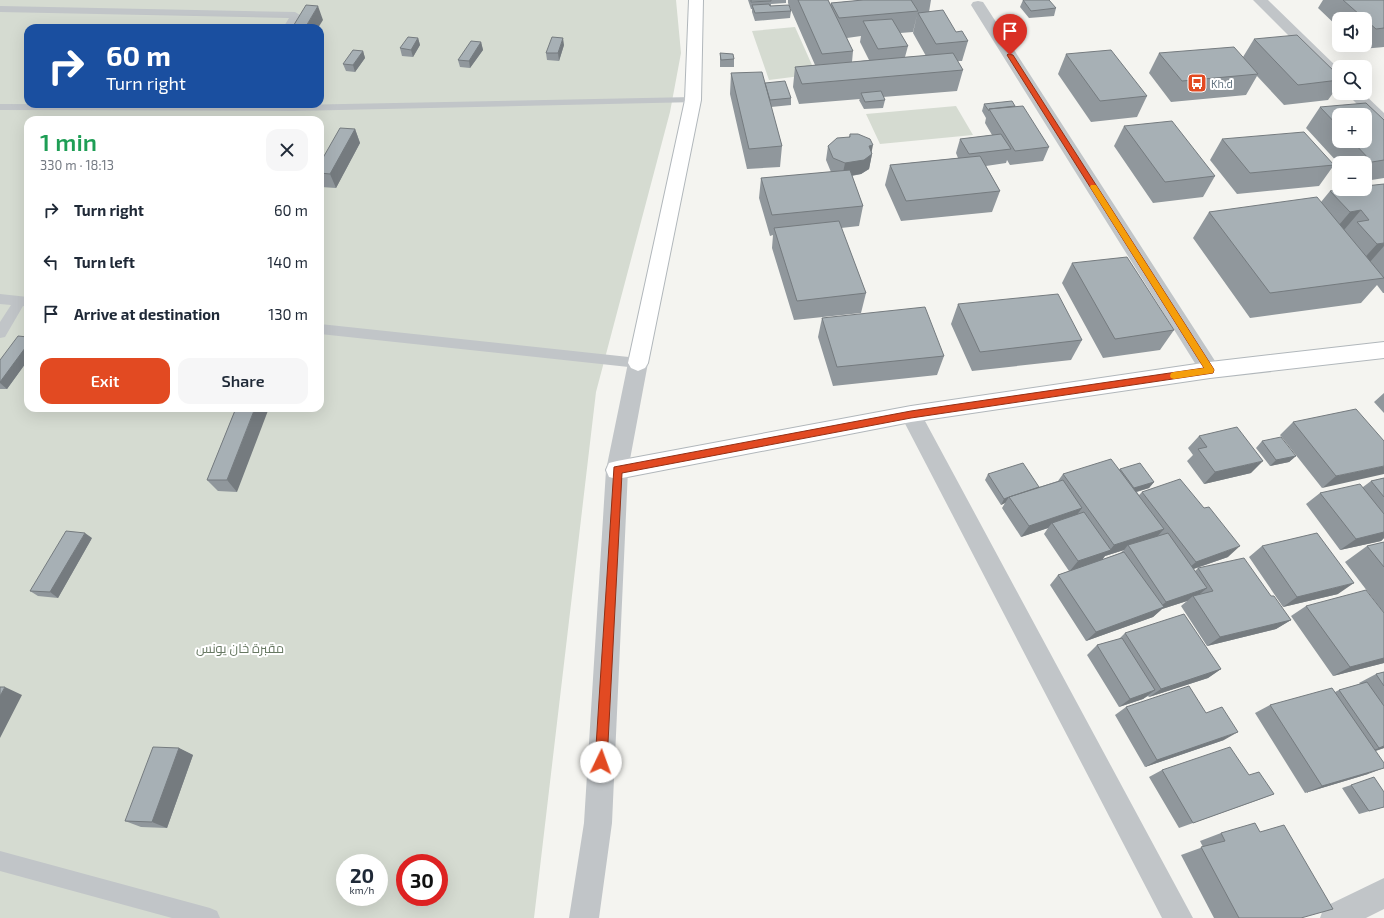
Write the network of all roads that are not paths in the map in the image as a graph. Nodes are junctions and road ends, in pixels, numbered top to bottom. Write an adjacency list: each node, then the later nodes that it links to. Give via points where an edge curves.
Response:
1 (696, 0): 7 (street)
2 (1260, 0): 6 (street)
3 (978, 5): 21 (street)
4 (0, 9): 5 (lane, via 295,15)
5 (290, 24)
6 (1332, 71)
7 (693, 100): 11 (lane); 20 (street)
8 (1361, 100): 14 (street)
9 (0, 106): 10 (lane)
10 (24, 106)
11 (324, 107)
12 (293, 108): 13 (lane)
13 (288, 116)
14 (1384, 122)
15 (0, 299): 16 (lane)
16 (24, 301): 18 (lane)
17 (324, 329): 20 (lane)
18 (0, 333)
19 (1384, 350): 21 (street)
20 (638, 363): 23 (street)
21 (1210, 370): 22 (street)
22 (911, 414): 23 (street); 28 (street)
23 (617, 470): 27 (street, via 598,824)
24 (0, 861): 26 (lane)
25 (1384, 894): 29 (street)
26 (210, 918)
27 (584, 918)
28 (1178, 918)
29 (1335, 918)

